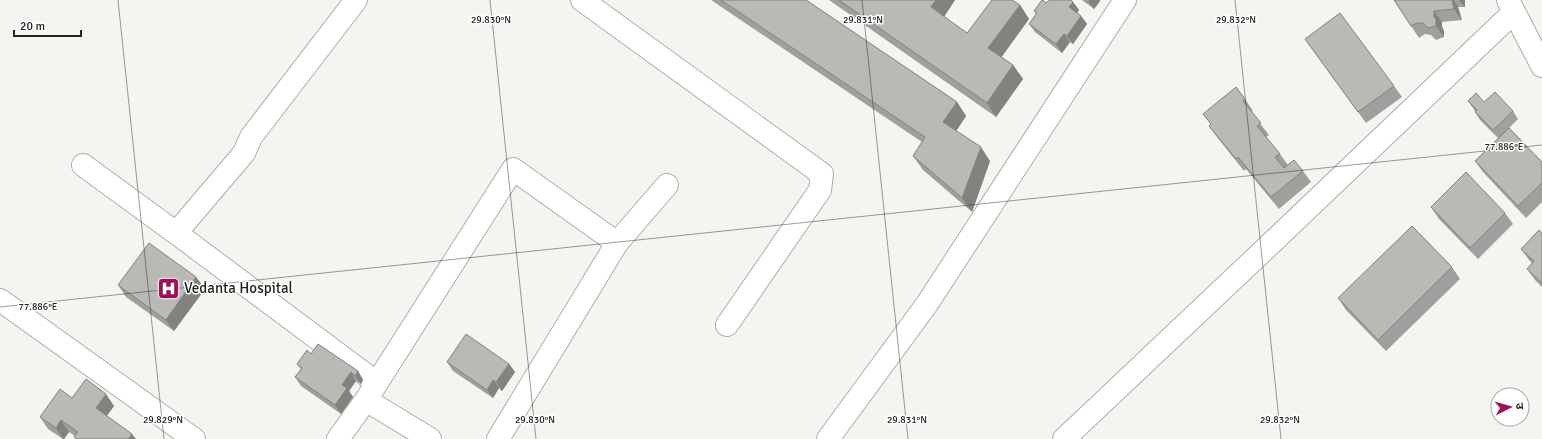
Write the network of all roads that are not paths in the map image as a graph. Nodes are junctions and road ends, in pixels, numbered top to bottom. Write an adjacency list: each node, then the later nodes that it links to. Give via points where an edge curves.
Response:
1 (356, 0): 8 (street, via 252,137 244,153)
2 (582, 0): 11 (street, via 822,174 820,190)
3 (1125, 0): 17 (street, via 927,304)
4 (1511, 6): 5 (street); 18 (street, via 1269,246)
5 (1542, 66)
6 (83, 165): 8 (street)
7 (667, 185): 9 (street)
8 (176, 234): 12 (street)
9 (617, 243): 12 (street, via 513,169); 16 (street)
10 (0, 300): 13 (street)
11 (727, 325)
12 (372, 391): 14 (street); 15 (street)
13 (194, 439)
14 (338, 439)
15 (430, 439)
16 (498, 439)
17 (828, 439)
18 (1064, 439)

